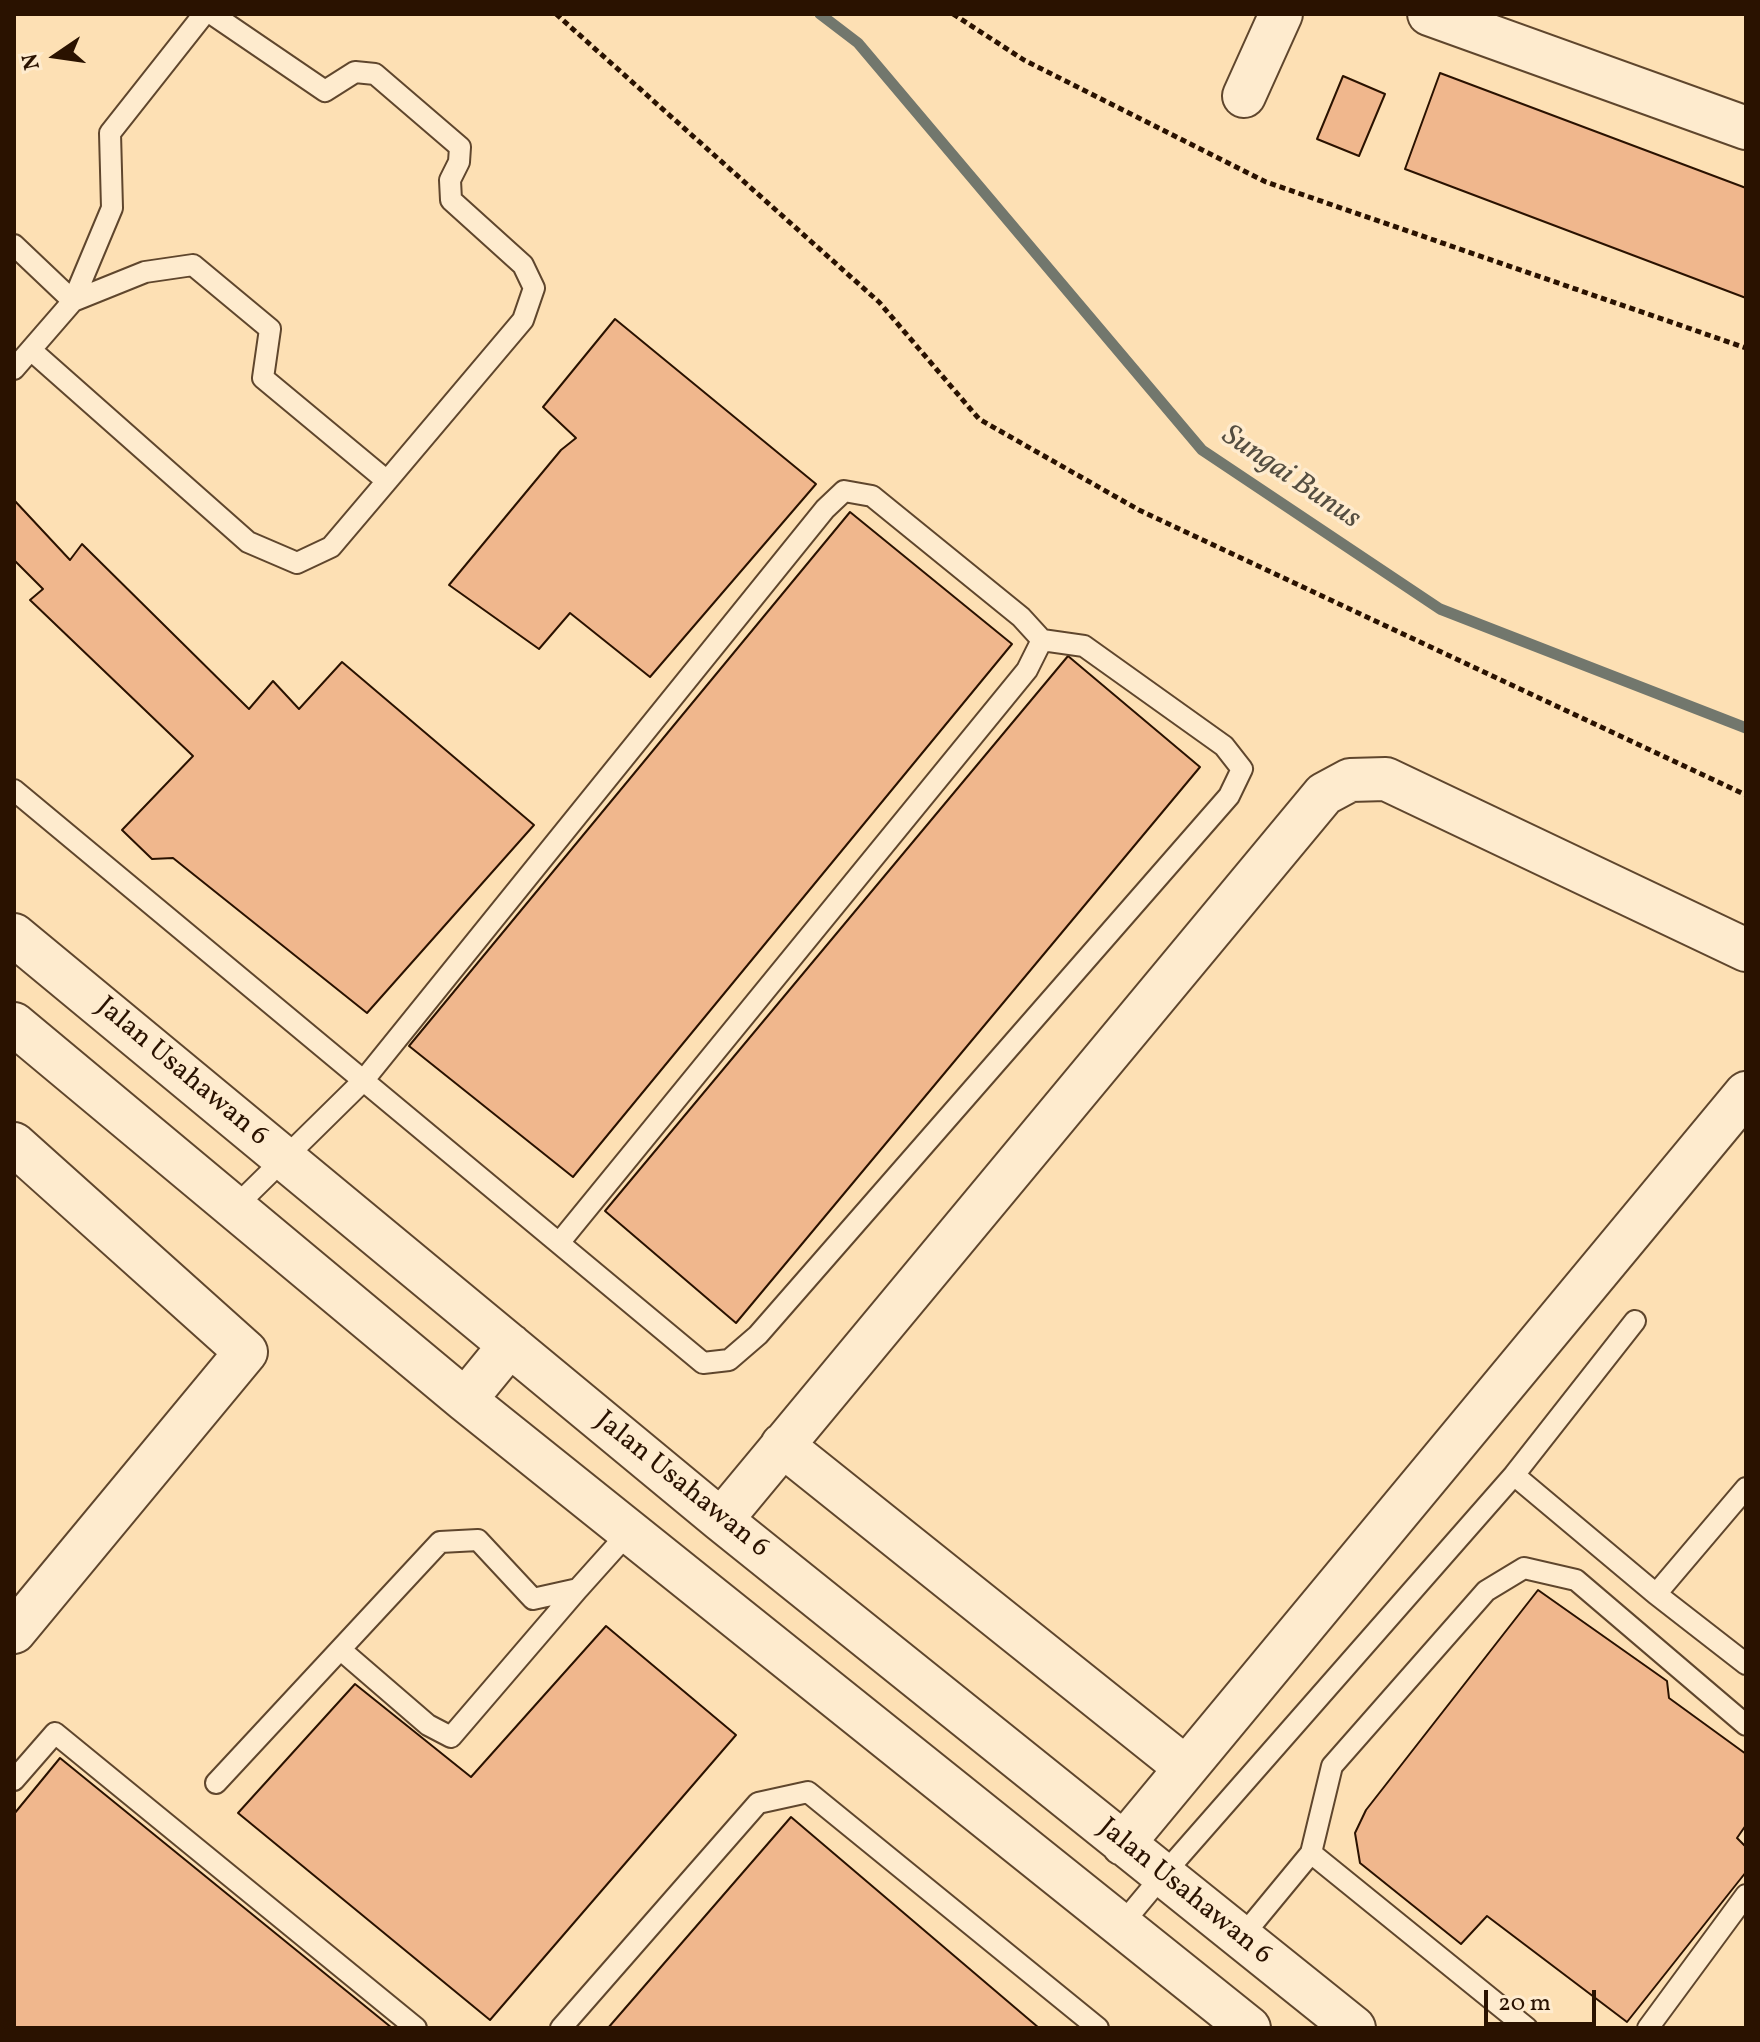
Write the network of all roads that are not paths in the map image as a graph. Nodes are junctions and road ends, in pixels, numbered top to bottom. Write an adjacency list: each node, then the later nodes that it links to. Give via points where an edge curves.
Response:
1 (204, 14): 8 (lane, via 110,133 112,208)
2 (212, 14): 11 (lane, via 325,91 355,72 375,74 460,147 450,180 451,200 523,265 534,288 523,320)
3 (1281, 14): 5 (street)
4 (1429, 14): 6 (street)
5 (1244, 96)
6 (1746, 128)
7 (14, 245): 8 (lane)
8 (73, 301): 9 (lane); 11 (lane, via 145,272 193,265 270,329 263,378)
9 (31, 350): 10 (lane); 11 (lane, via 248,542 297,563 331,547)
10 (14, 369)
11 (387, 481)
12 (1042, 640): 17 (lane, via 872,496 844,491); 22 (lane, via 1027,670); 22 (lane, via 1084,646 1224,746 1242,769 1229,796 758,1335 729,1360 703,1363)
13 (14, 790): 17 (lane)
14 (14, 935): 20 (street, Jalan Usahawan 6)
15 (1746, 950): 26 (street, via 1386,779 1350,780 1324,794)
16 (14, 1024): 21 (street)
17 (363, 1081): 20 (lane); 22 (lane)
18 (1746, 1093): 37 (street)
19 (14, 1144): 33 (street, via 246,1352)
20 (284, 1159): 21 (lane); 24 (street, Jalan Usahawan 6)
21 (235, 1207): 25 (street)
22 (559, 1243)
23 (1635, 1321): 27 (lane)
24 (510, 1345): 25 (street); 29 (street, Jalan Usahawan 6)
25 (465, 1400): 30 (street)
26 (782, 1445): 29 (street); 37 (street)
27 (1514, 1475): 32 (lane); 42 (lane)
28 (1746, 1488): 32 (lane)
29 (721, 1520): 40 (street, Jalan Usahawan 6)
30 (630, 1531): 31 (lane); 44 (street)
31 (578, 1589): 34 (lane, via 533,1599 478,1540 440,1542); 34 (lane, via 451,1737 428,1725)
32 (1656, 1594): 35 (lane)
33 (14, 1632)
34 (341, 1650): 39 (lane)
35 (1746, 1664)
36 (1746, 1725): 41 (lane, via 1576,1580 1524,1568 1486,1591 1332,1766)
37 (1186, 1768): 40 (street)
38 (14, 1780): 46 (lane, via 55,1733)
39 (216, 1783)
40 (1123, 1844): 42 (street, Jalan Usahawan 6)
41 (1311, 1853): 45 (lane); 51 (lane)
42 (1162, 1876): 44 (lane); 45 (street, Jalan Usahawan 6)
43 (1746, 1895): 52 (lane)
44 (1122, 1924): 49 (street)
45 (1240, 1939): 50 (street, Jalan Usahawan 6)
46 (416, 2028)
47 (561, 2028): 48 (lane, via 758,1803 808,1792)
48 (1098, 2028)
49 (1249, 2028)
50 (1354, 2028)
51 (1527, 2028)
52 (1648, 2028)

